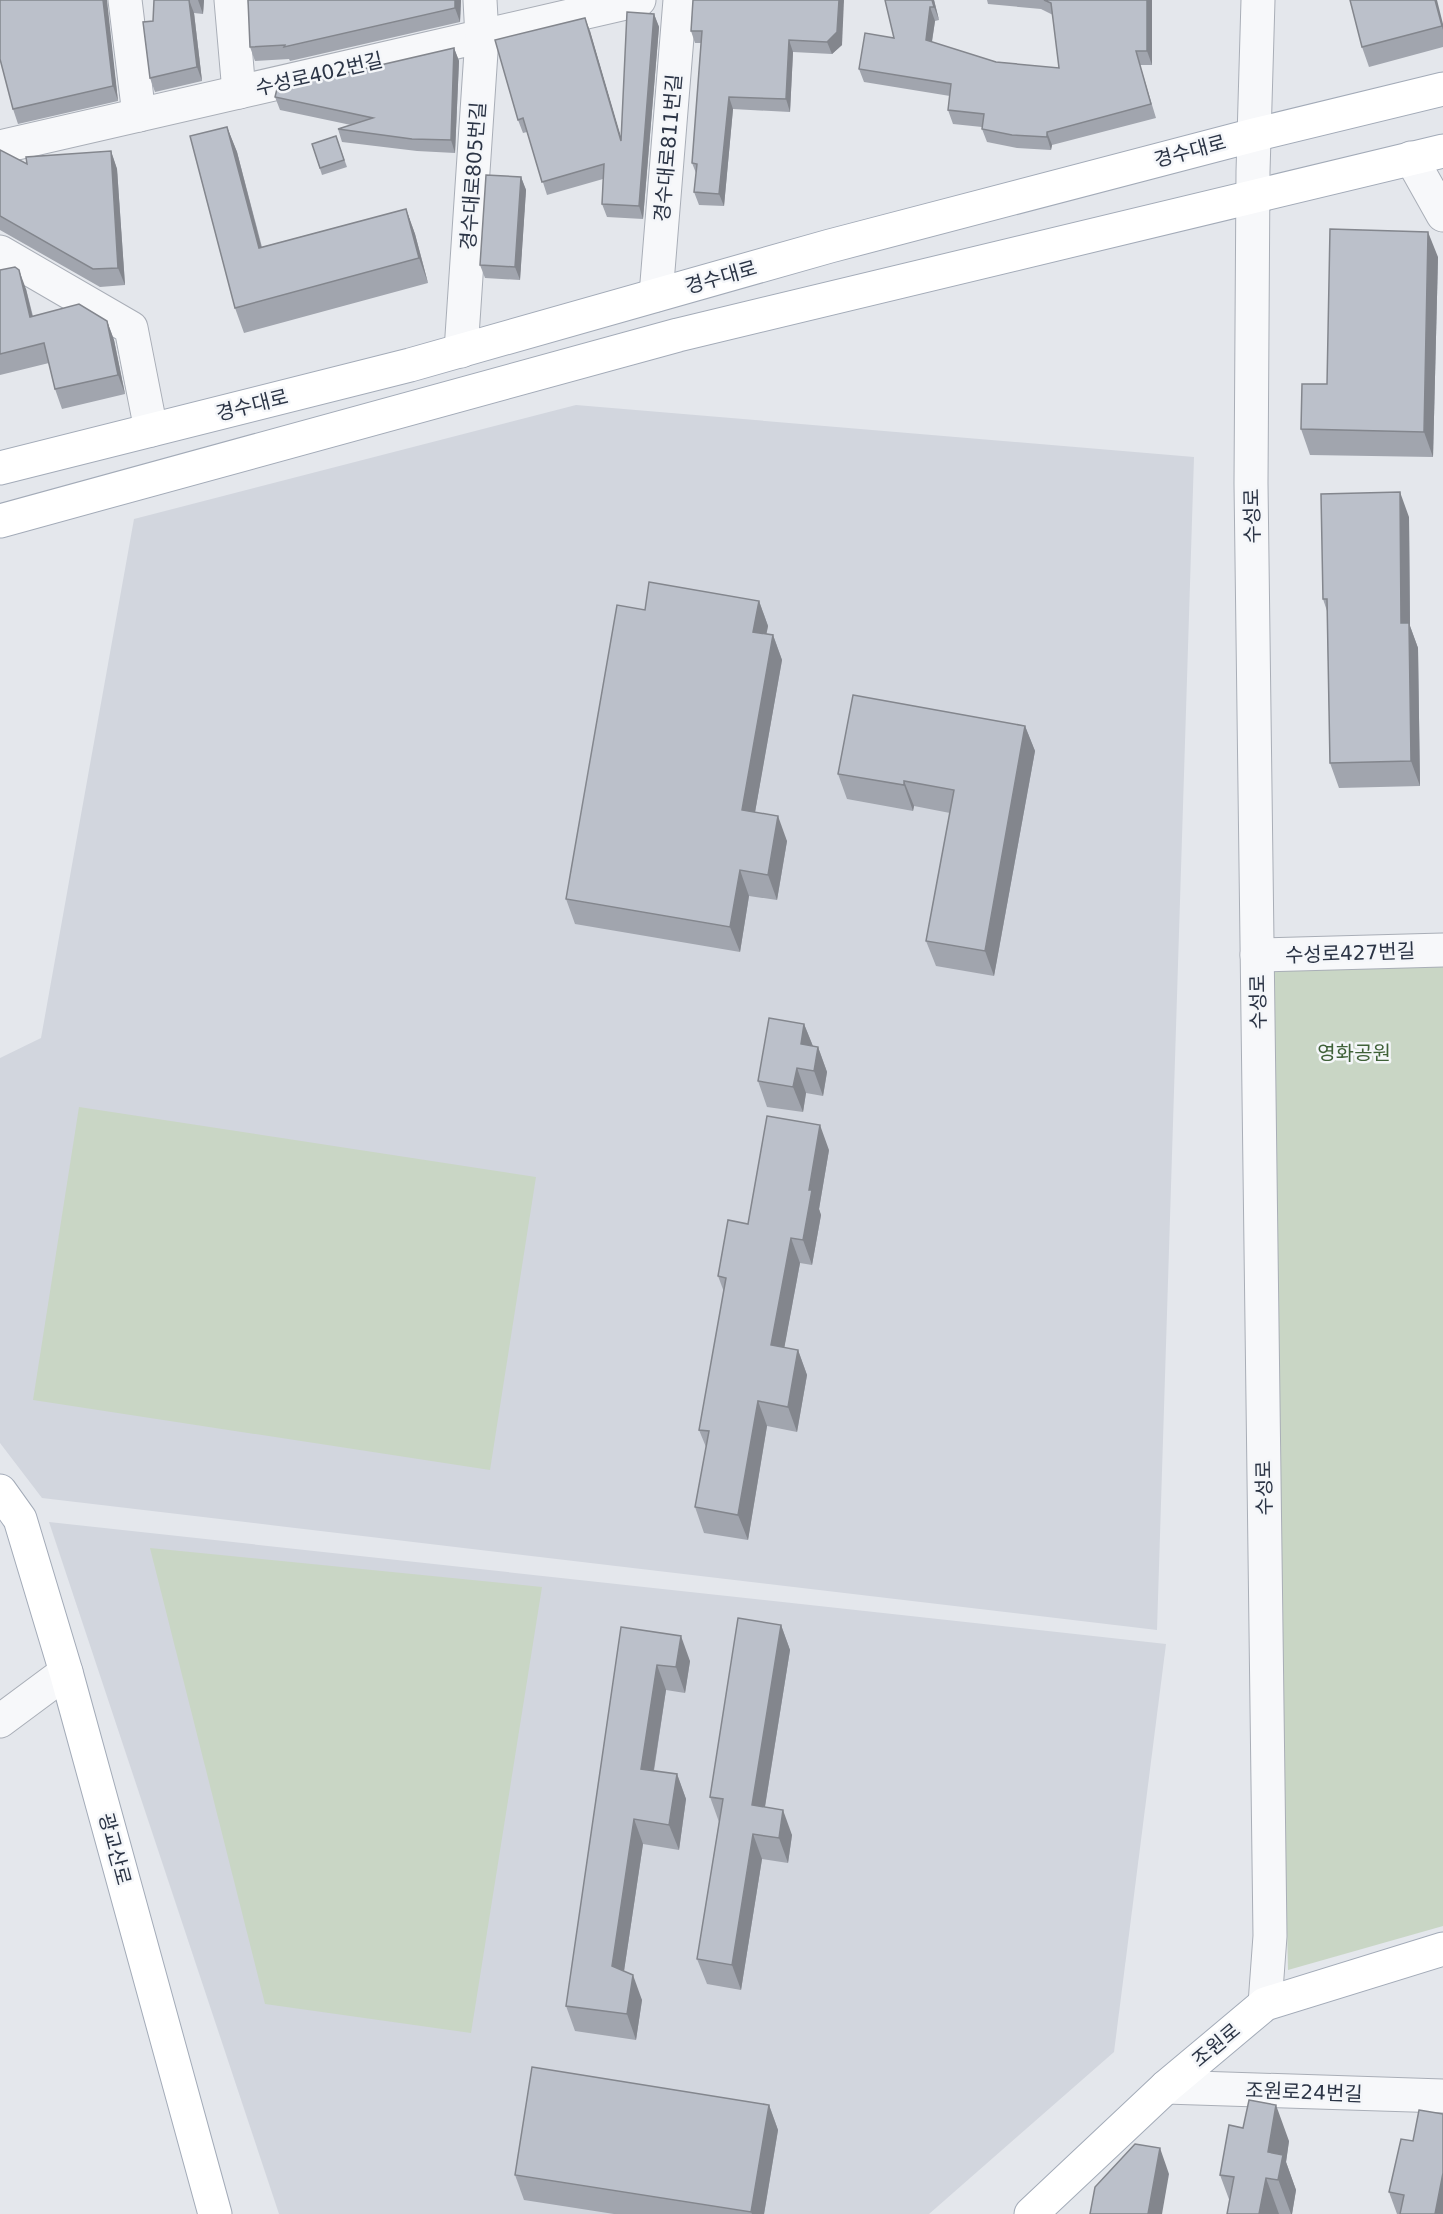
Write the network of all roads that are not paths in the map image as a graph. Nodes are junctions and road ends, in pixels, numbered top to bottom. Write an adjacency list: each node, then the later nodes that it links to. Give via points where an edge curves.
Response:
1 (126, 0): 10 (street)
2 (231, 0): 9 (street)
3 (480, 0): 7 (street, 경수대로805번길)
4 (639, 0): 7 (street, 수성로402번길)
5 (680, 0): 18 (street, 경수대로811번길)
6 (1258, 0): 11 (street, 수성로)
7 (482, 37): 9 (street, 수성로402번길); 19 (street, 경수대로805번길)
8 (1443, 89): 11 (main road, 경수대로)
9 (239, 92): 10 (street, 수성로402번길)
10 (139, 115): 12 (street, 수성로402번길)
11 (1254, 135): 15 (street, 수성로); 18 (main road, 경수대로)
12 (0, 147)
13 (1443, 151): 14 (main road)
14 (1411, 158): 15 (main road); 16 (street)
15 (1253, 195): 22 (main road, via 678,335); 24 (street, 수성로, via 1251,483)
16 (1443, 215)
17 (0, 252): 20 (street, via 131,328)
18 (657, 295): 19 (main road, 경수대로)
19 (461, 351): 20 (main road, 경수대로)
20 (152, 430): 21 (main road, 경수대로)
21 (0, 468)
22 (0, 521)
23 (1443, 950): 24 (street, 수성로427번길)
24 (1257, 955): 29 (street, 수성로, via 1270,1936)
25 (0, 1491): 26 (main road, 광교산로, via 20,1519)
26 (66, 1672): 27 (street); 32 (main road, 광교산로)
27 (0, 1721)
28 (1443, 1949): 29 (main road, 조원로)
29 (1265, 2004): 30 (main road, 조원로)
30 (1166, 2086): 31 (street, 조원로24번길); 33 (main road, 조원로)
31 (1443, 2096)
32 (215, 2214)
33 (1031, 2214)

